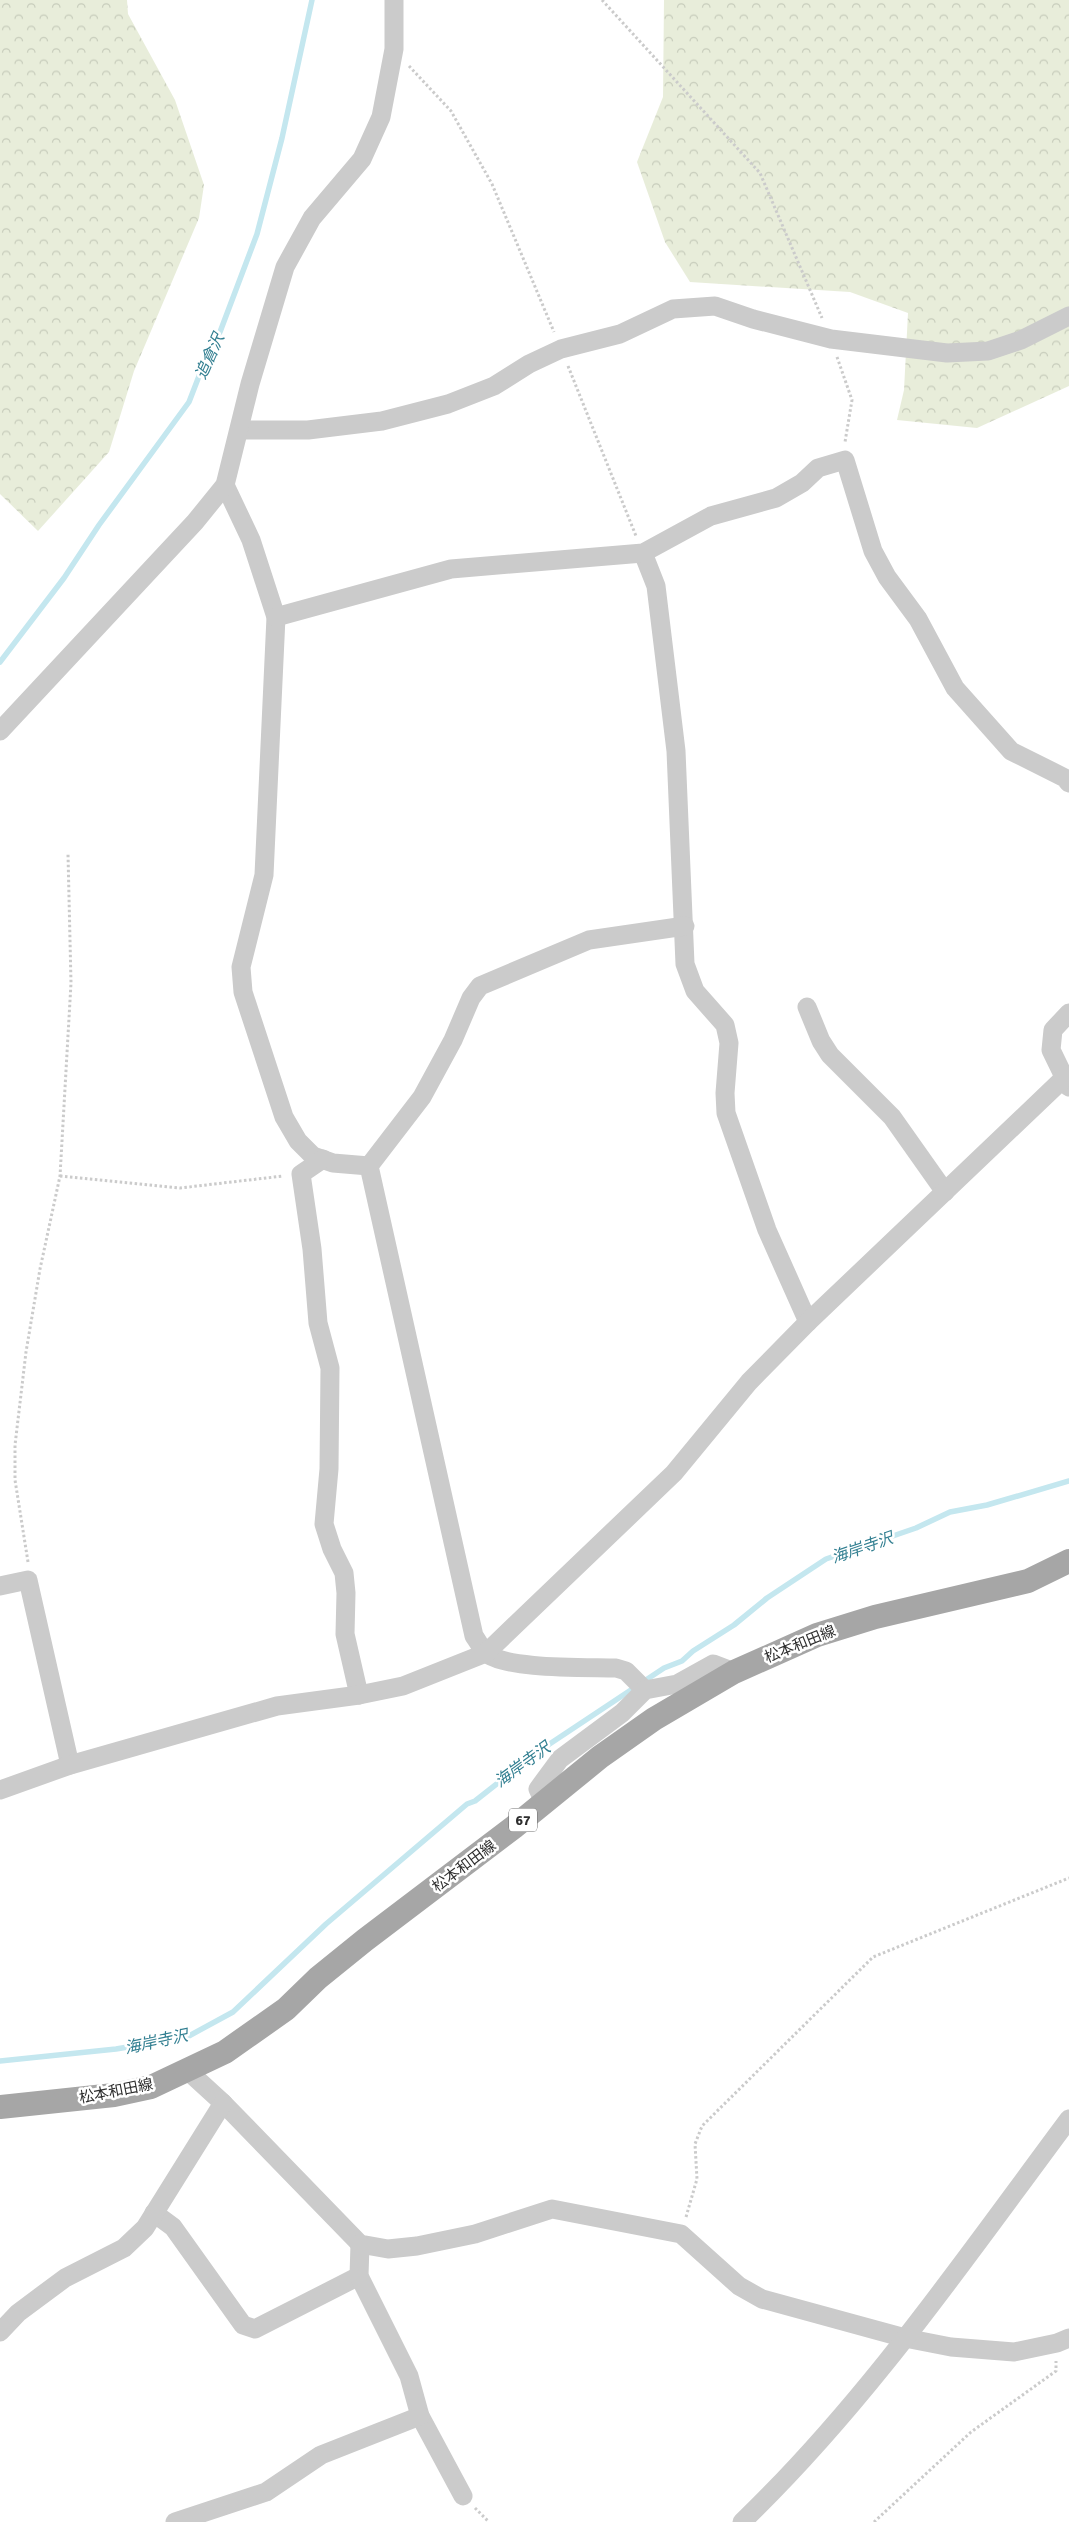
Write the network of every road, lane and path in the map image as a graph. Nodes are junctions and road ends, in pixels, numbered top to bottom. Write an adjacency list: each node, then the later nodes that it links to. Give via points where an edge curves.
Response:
1 (394, 0): 3 (street)
2 (602, 0): 5 (path, via 760,173)
3 (394, 49): 6 (path, via 451,112 487,176); 7 (street, via 381,117 362,159 312,218 285,267 250,384)
4 (1069, 316): 5 (street, via 1021,340 988,351 947,353)
5 (831, 339): 6 (street, via 715,306 673,308 620,334); 8 (path, via 852,400)
6 (561, 349): 7 (street, via 494,386 448,404 392,418 308,430); 10 (path)
7 (240, 430): 9 (street)
8 (845, 460): 10 (street, via 818,468 802,483 776,498 711,516); 13 (street, via 873,551 918,620 955,688 1011,751)
9 (225, 485): 11 (street, via 251,540); 12 (street)
10 (643, 553): 11 (street, via 451,569); 15 (street, via 656,586 676,750)
11 (276, 617): 19 (street, via 264,875 241,967 243,992 284,1118 298,1141 314,1156)
12 (0, 731)
13 (1069, 783)
14 (68, 854): 22 (path, via 71,984)
15 (685, 926): 20 (street, via 589,940 480,986 422,1097); 24 (street, via 686,964 696,991 724,1024 729,1043 726,1113 767,1230)
16 (807, 1007): 23 (street, via 830,1054 892,1118)
17 (1069, 1013): 18 (street, via 1053,1030 1051,1050)
18 (1066, 1083): 23 (street)
19 (323, 1159): 20 (street); 21 (street)
20 (369, 1166): 28 (street, via 474,1636)
21 (301, 1174): 22 (path, via 180,1188); 31 (street, via 318,1323 330,1368 329,1469 324,1524 344,1573 345,1634)
22 (60, 1176): 26 (path, via 26,1352 15,1445 15,1480)
23 (945, 1192): 24 (street)
24 (808, 1322): 28 (street, via 749,1382 674,1473)
25 (1069, 1560): 29 (main road, 松本和田線 / 67, via 1028,1581 875,1617 817,1635)
26 (28, 1580): 27 (street); 32 (street)
27 (0, 1586)
28 (486, 1653): 30 (street, via 501,1661 526,1665 616,1668 626,1671); 31 (street, via 403,1686)
29 (734, 1672): 30 (street, via 713,1664 677,1684); 34 (main road, 松本和田線 / 67, via 654,1718)
30 (645, 1690): 34 (street, via 622,1713 550,1770 538,1789)
31 (360, 1695): 32 (street, via 277,1706)
32 (70, 1766): 33 (street)
33 (0, 1790)
34 (544, 1802): 36 (main road, 松本和田線 / 67, via 352,1951 257,2031)
35 (1069, 1878): 41 (path, via 873,1957 702,2126 695,2144 697,2179)
36 (188, 2071): 37 (street); 38 (main road, 松本和田線 / 67, via 151,2087 114,2095)
37 (224, 2104): 40 (street); 42 (street)
38 (0, 2107)
39 (1069, 2118): 45 (street)
40 (154, 2213): 43 (street, via 173,2227 243,2325 255,2330); 44 (street, via 145,2228 124,2248 65,2278 18,2313)
41 (681, 2234): 42 (street, via 552,2209 475,2234 417,2246 388,2249); 45 (street, via 740,2286 762,2299)
42 (360, 2244): 43 (street)
43 (359, 2276): 47 (street, via 409,2376)
44 (0, 2332)
45 (905, 2338): 46 (street, via 952,2347 1014,2352); 50 (street, via 788,2478)
46 (1063, 2341): 51 (path, via 1056,2371 971,2432)
47 (420, 2416): 48 (street); 49 (street, via 321,2455 266,2492)
48 (463, 2496)
49 (175, 2522)
50 (742, 2522)
51 (874, 2522)

